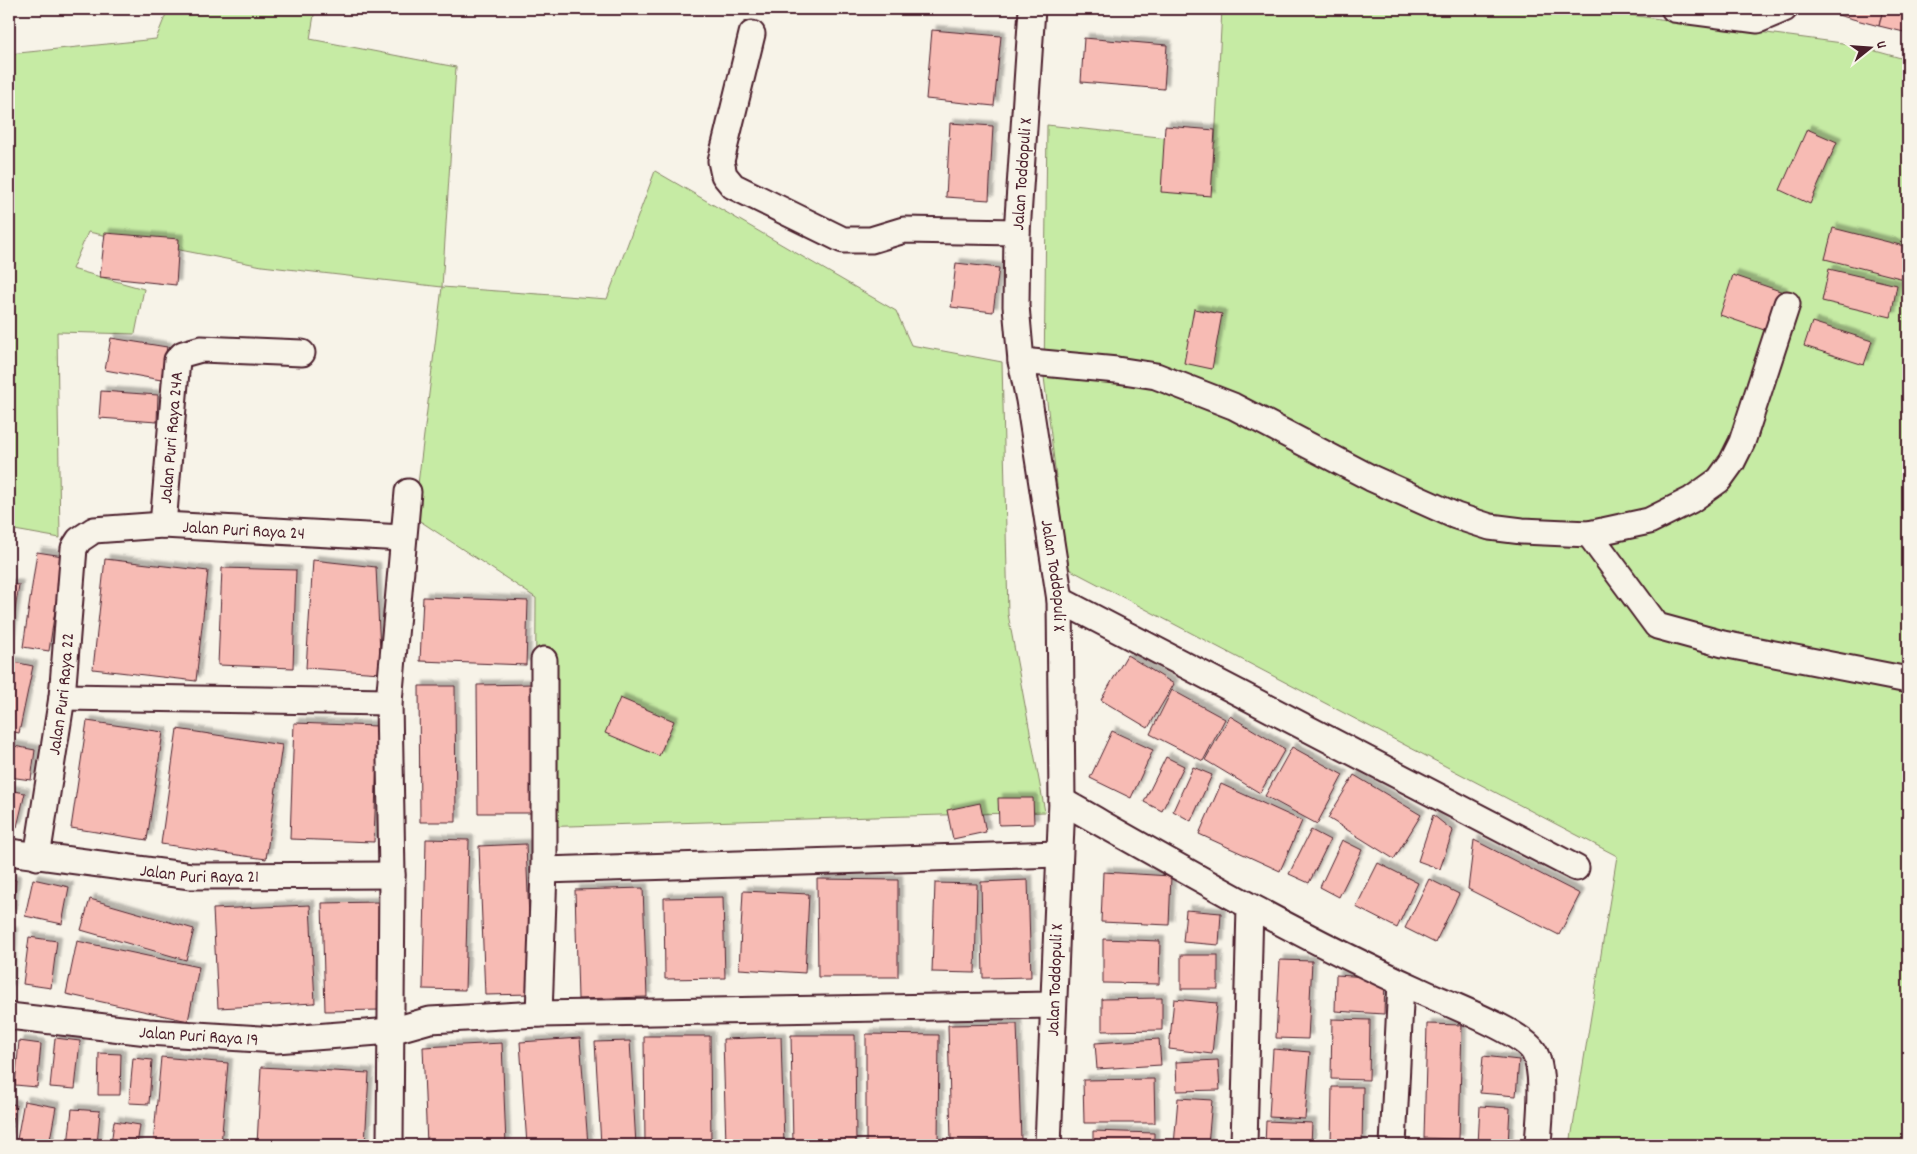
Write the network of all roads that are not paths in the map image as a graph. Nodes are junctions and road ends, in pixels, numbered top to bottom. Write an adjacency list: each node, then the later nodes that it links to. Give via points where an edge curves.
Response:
1 (1032, 9): 5 (street, Jalan Toddopuli X)
2 (1674, 9): 3 (street, via 1758,20)
3 (1784, 9)
4 (752, 34): 5 (street, via 721,161 724,175 733,186 844,240 872,240 904,230)
5 (1017, 232): 8 (street, Jalan Toddopuli X, via 1016,306)
6 (1787, 304): 11 (street, via 1742,442 1719,480 1690,500 1649,521)
7 (302, 353): 10 (street, Jalan Puri Raya 24A, via 201,349 183,354 177,360)
8 (1021, 361): 11 (street, via 1156,376 1233,406 1371,478 1456,516 1490,527); 14 (street, Jalan Toddopuli X)
9 (408, 492): 13 (street)
10 (163, 525): 12 (street, Jalan Puri Raya 24, via 94,530); 13 (street, Jalan Puri Raya 24)
11 (1589, 534): 16 (street, via 1658,626 1723,644)
12 (86, 535): 17 (street, Jalan Puri Raya 22, via 74,548)
13 (403, 538): 18 (street)
14 (1060, 600): 19 (street, Jalan Toddopuli X); 23 (street)
15 (544, 660): 24 (street)
16 (1908, 680)
17 (62, 697): 18 (street); 22 (street, Jalan Puri Raya 22)
18 (389, 702): 25 (street)
19 (1062, 801): 21 (street, Jalan Toddopuli X); 26 (street)
20 (9, 852): 22 (street, Jalan Puri Raya 21)
21 (1058, 854): 24 (street); 28 (street, Jalan Toddopuli X)
22 (38, 857): 25 (street, Jalan Puri Raya 21, via 191,876)
23 (1576, 868)
24 (544, 870): 29 (street)
25 (392, 875): 31 (street)
26 (1250, 906): 27 (street); 34 (street)
27 (1401, 983): 35 (street); 36 (street, via 1516,1035 1534,1051 1539,1068)
28 (1052, 1006): 29 (street, Jalan Puri Raya 19); 33 (street, Jalan Toddopuli X)
29 (540, 1014): 31 (street, Jalan Puri Raya 19, via 430,1020)
30 (9, 1016): 31 (street, Jalan Puri Raya 19, via 148,1032 276,1040)
31 (391, 1031): 32 (street)
32 (390, 1145)
33 (1048, 1145)
34 (1244, 1145)
35 (1393, 1145)
36 (1538, 1145)

